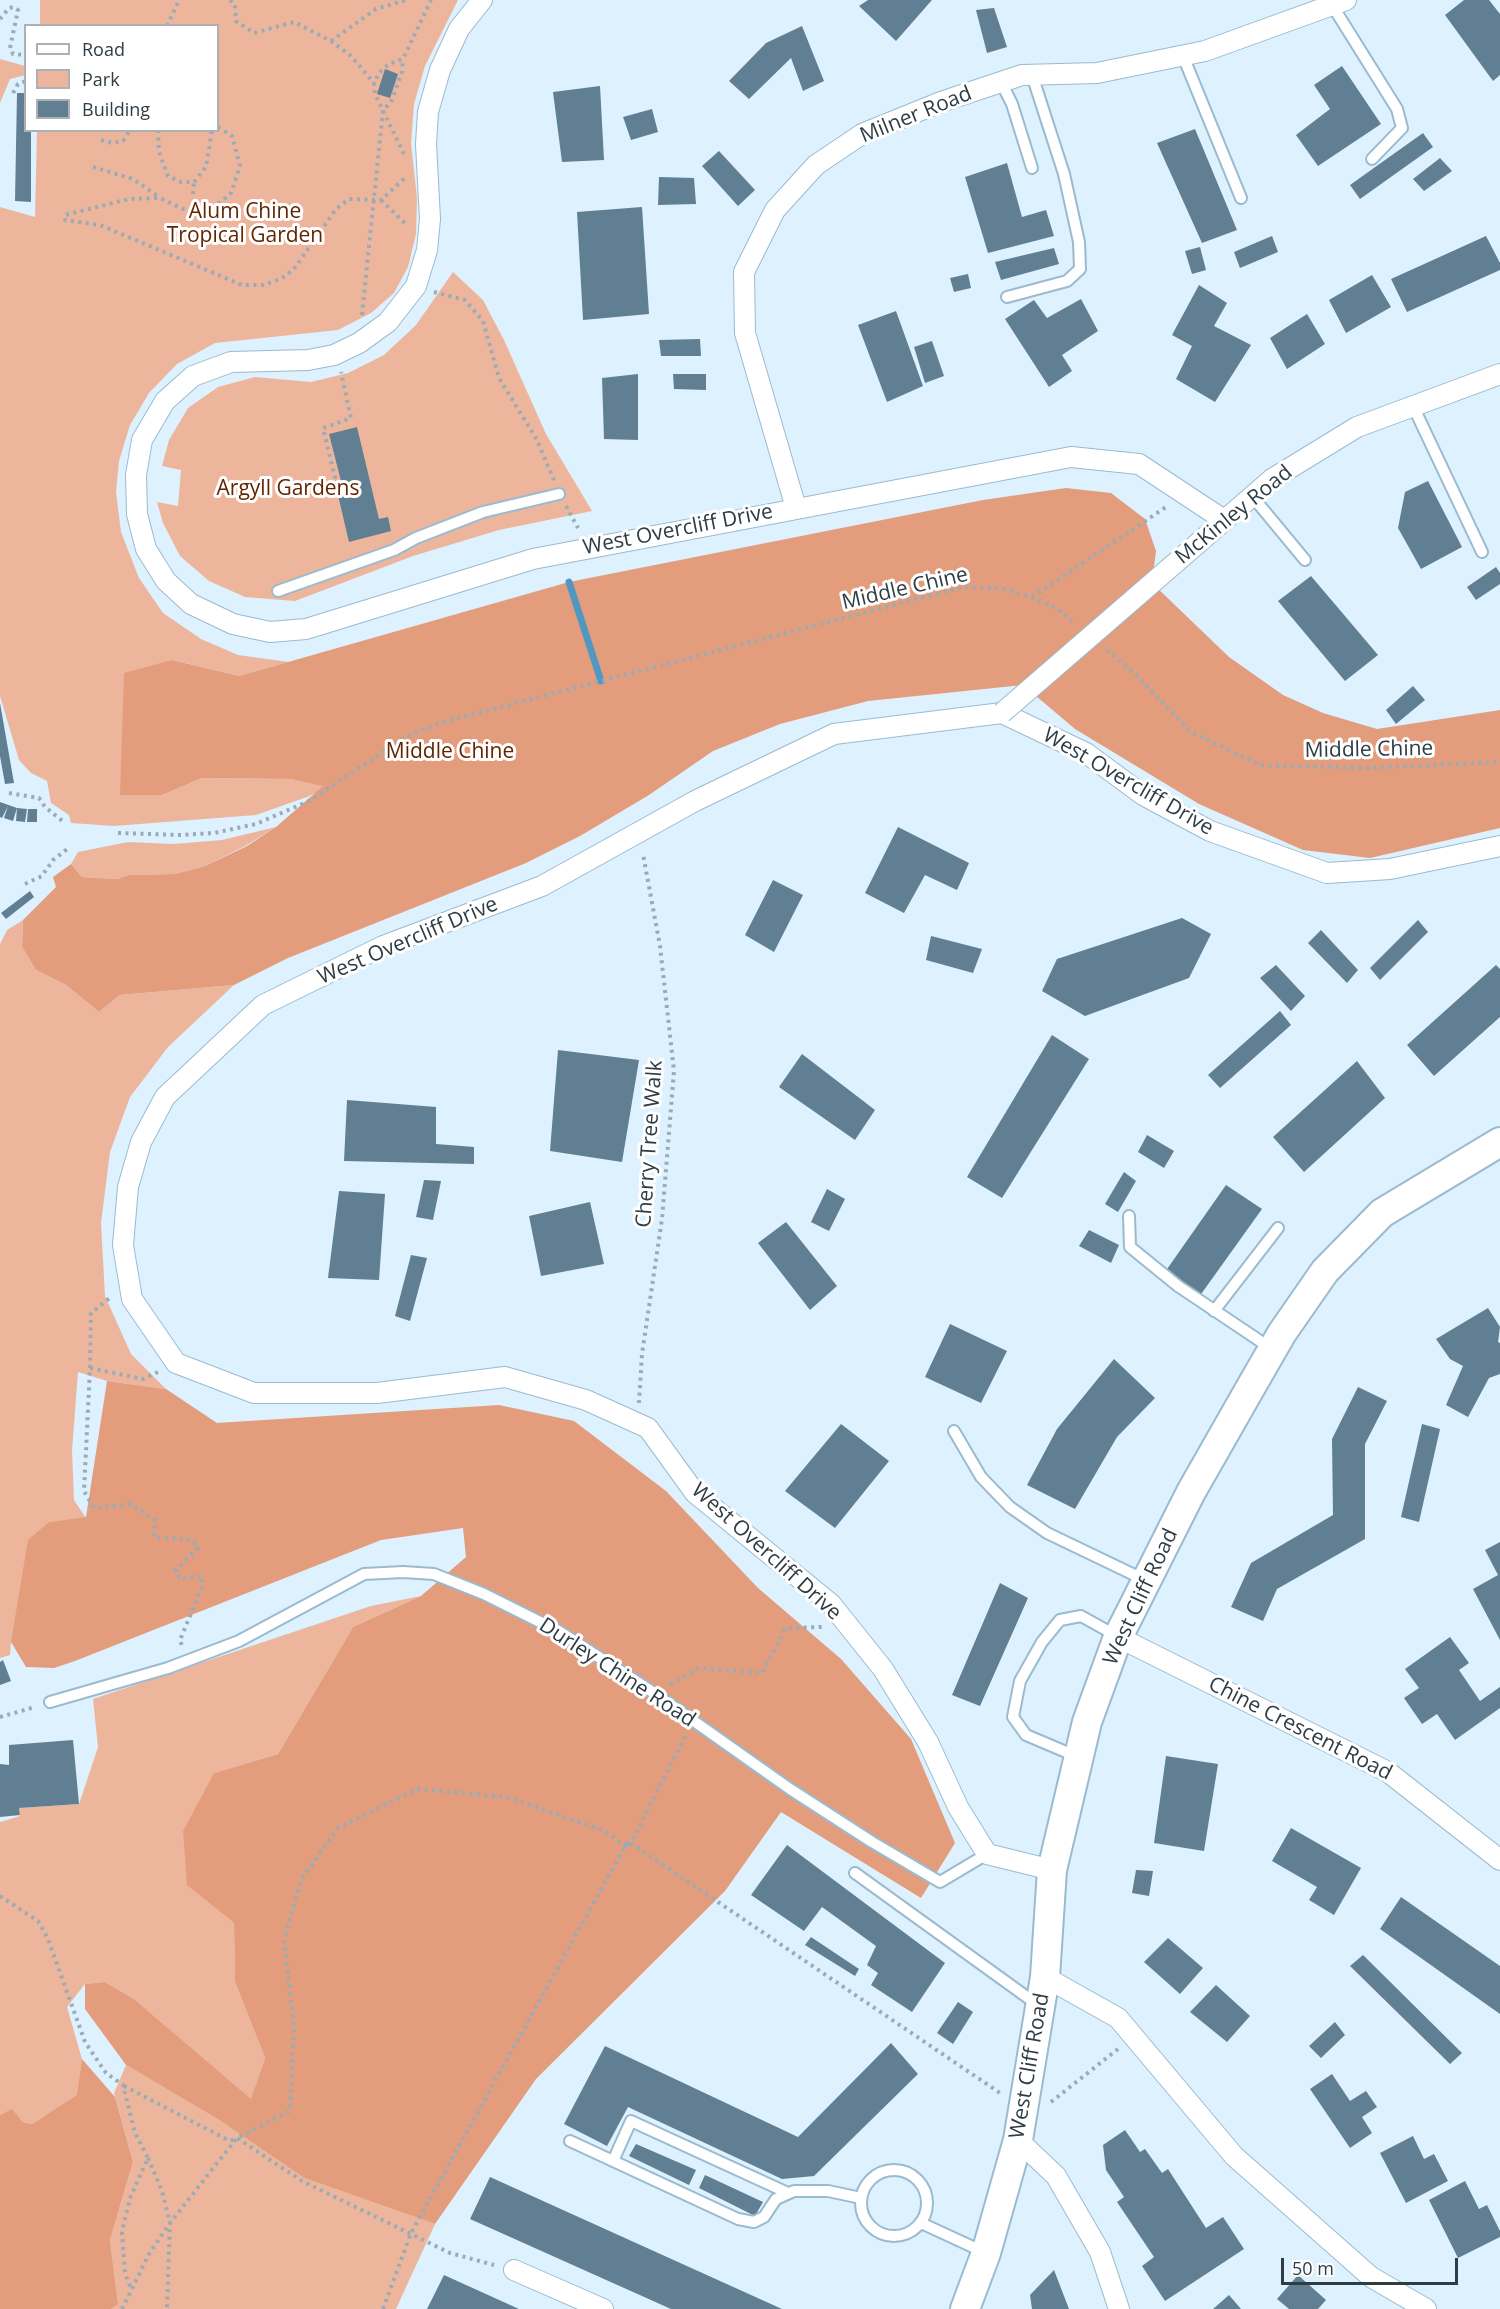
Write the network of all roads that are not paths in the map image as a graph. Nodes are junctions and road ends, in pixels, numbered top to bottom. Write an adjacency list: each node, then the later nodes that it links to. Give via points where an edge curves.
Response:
1 (482, 0): 14 (street, West Overcliff Drive, via 459,29 440,70 428,112 420,178 430,219 427,250 416,286 388,322 334,355 308,360 231,362 193,376 165,400 142,440 136,475 137,514 146,549 166,581 191,604 232,624 270,632 306,629 533,559)
2 (1339, 2): 3 (street, Milner Road); 6 (lane, via 1397,109 1402,128)
3 (1183, 56): 4 (street, Milner Road, via 1096,74); 8 (lane)
4 (1032, 75): 5 (street, Milner Road); 9 (lane, via 1065,174 1079,242 1080,269 1067,281)
5 (1001, 82): 7 (lane); 14 (street, Milner Road, via 862,134 816,165 775,210 744,272 745,333)
6 (1372, 159)
7 (1032, 168)
8 (1241, 198)
9 (1007, 297)
10 (1500, 374): 11 (street, McKinley Road)
11 (1413, 406): 13 (street, McKinley Road, via 1357,427 1272,479); 16 (lane)
12 (559, 494): 18 (lane, via 483,512 394,550)
13 (1252, 496): 15 (street, McKinley Road); 17 (lane)
14 (796, 507): 15 (street, West Overcliff Drive, via 1071,457 1140,464)
15 (1224, 520): 19 (street, McKinley Road, bridge)
16 (1482, 552)
17 (1305, 560)
18 (278, 591)
19 (1002, 713): 20 (street, West Overcliff Drive, via 1086,753 1143,795 1210,831 1327,873 1389,869); 31 (street, West Overcliff Drive, via 834,734 695,801 542,886 383,946 262,1005 165,1097 141,1142 128,1187 123,1245 132,1299 176,1363 254,1393 377,1393 505,1377 586,1400 648,1428 695,1493 831,1605 883,1668 928,1742 958,1807)
20 (1500, 846)
21 (1500, 1142): 25 (street, West Cliff Road, via 1382,1213 1325,1271)
22 (1129, 1216): 24 (lane, via 1130,1247)
23 (1278, 1228): 24 (lane)
24 (1214, 1311): 25 (lane)
25 (1272, 1350): 27 (street, West Cliff Road, via 1191,1492)
26 (954, 1431): 27 (lane, via 981,1477 1010,1507 1047,1533)
27 (1146, 1581): 28 (street, West Cliff Road)
28 (1118, 1636): 30 (street, West Cliff Road, via 1087,1722); 30 (lane, via 1081,1616 1060,1620 1020,1681 1013,1717 1026,1735); 32 (street, Chine Crescent Road, via 1388,1772)
29 (50, 1702): 31 (lane, Durley Chine Road, via 111,1686 239,1641 364,1574 434,1574 560,1632 827,1813 940,1882)
30 (1079, 1757): 33 (street, West Cliff Road)
31 (987, 1854): 33 (street)
32 (1500, 1860)
33 (1052, 1870): 35 (street, West Cliff Road)
34 (855, 1873): 36 (lane)
35 (1046, 1977): 36 (street, West Cliff Road); 48 (street, via 1118,2018 1234,2156 1371,2277)
36 (1041, 2007): 37 (street, West Cliff Road, via 1035,2109)
37 (1018, 2140): 43 (street, West Cliff Road); 47 (street, via 1056,2176 1100,2252)
38 (570, 2141): 39 (lane)
39 (613, 2161): 40 (lane, via 738,2219 754,2222 764,2217 776,2199); 40 (lane, via 632,2121)
40 (788, 2193): 41 (lane, via 828,2191)
41 (861, 2198): 42 (lane, via 863,2215 881,2233 907,2234); 42 (lane, via 868,2182 882,2172 908,2172 921,2183 927,2199)
42 (921, 2223): 43 (lane)
43 (986, 2253): 46 (street, West Cliff Road)
44 (514, 2271): 45 (street)
45 (603, 2309)
46 (965, 2309)
47 (1119, 2309)
48 (1425, 2309)

